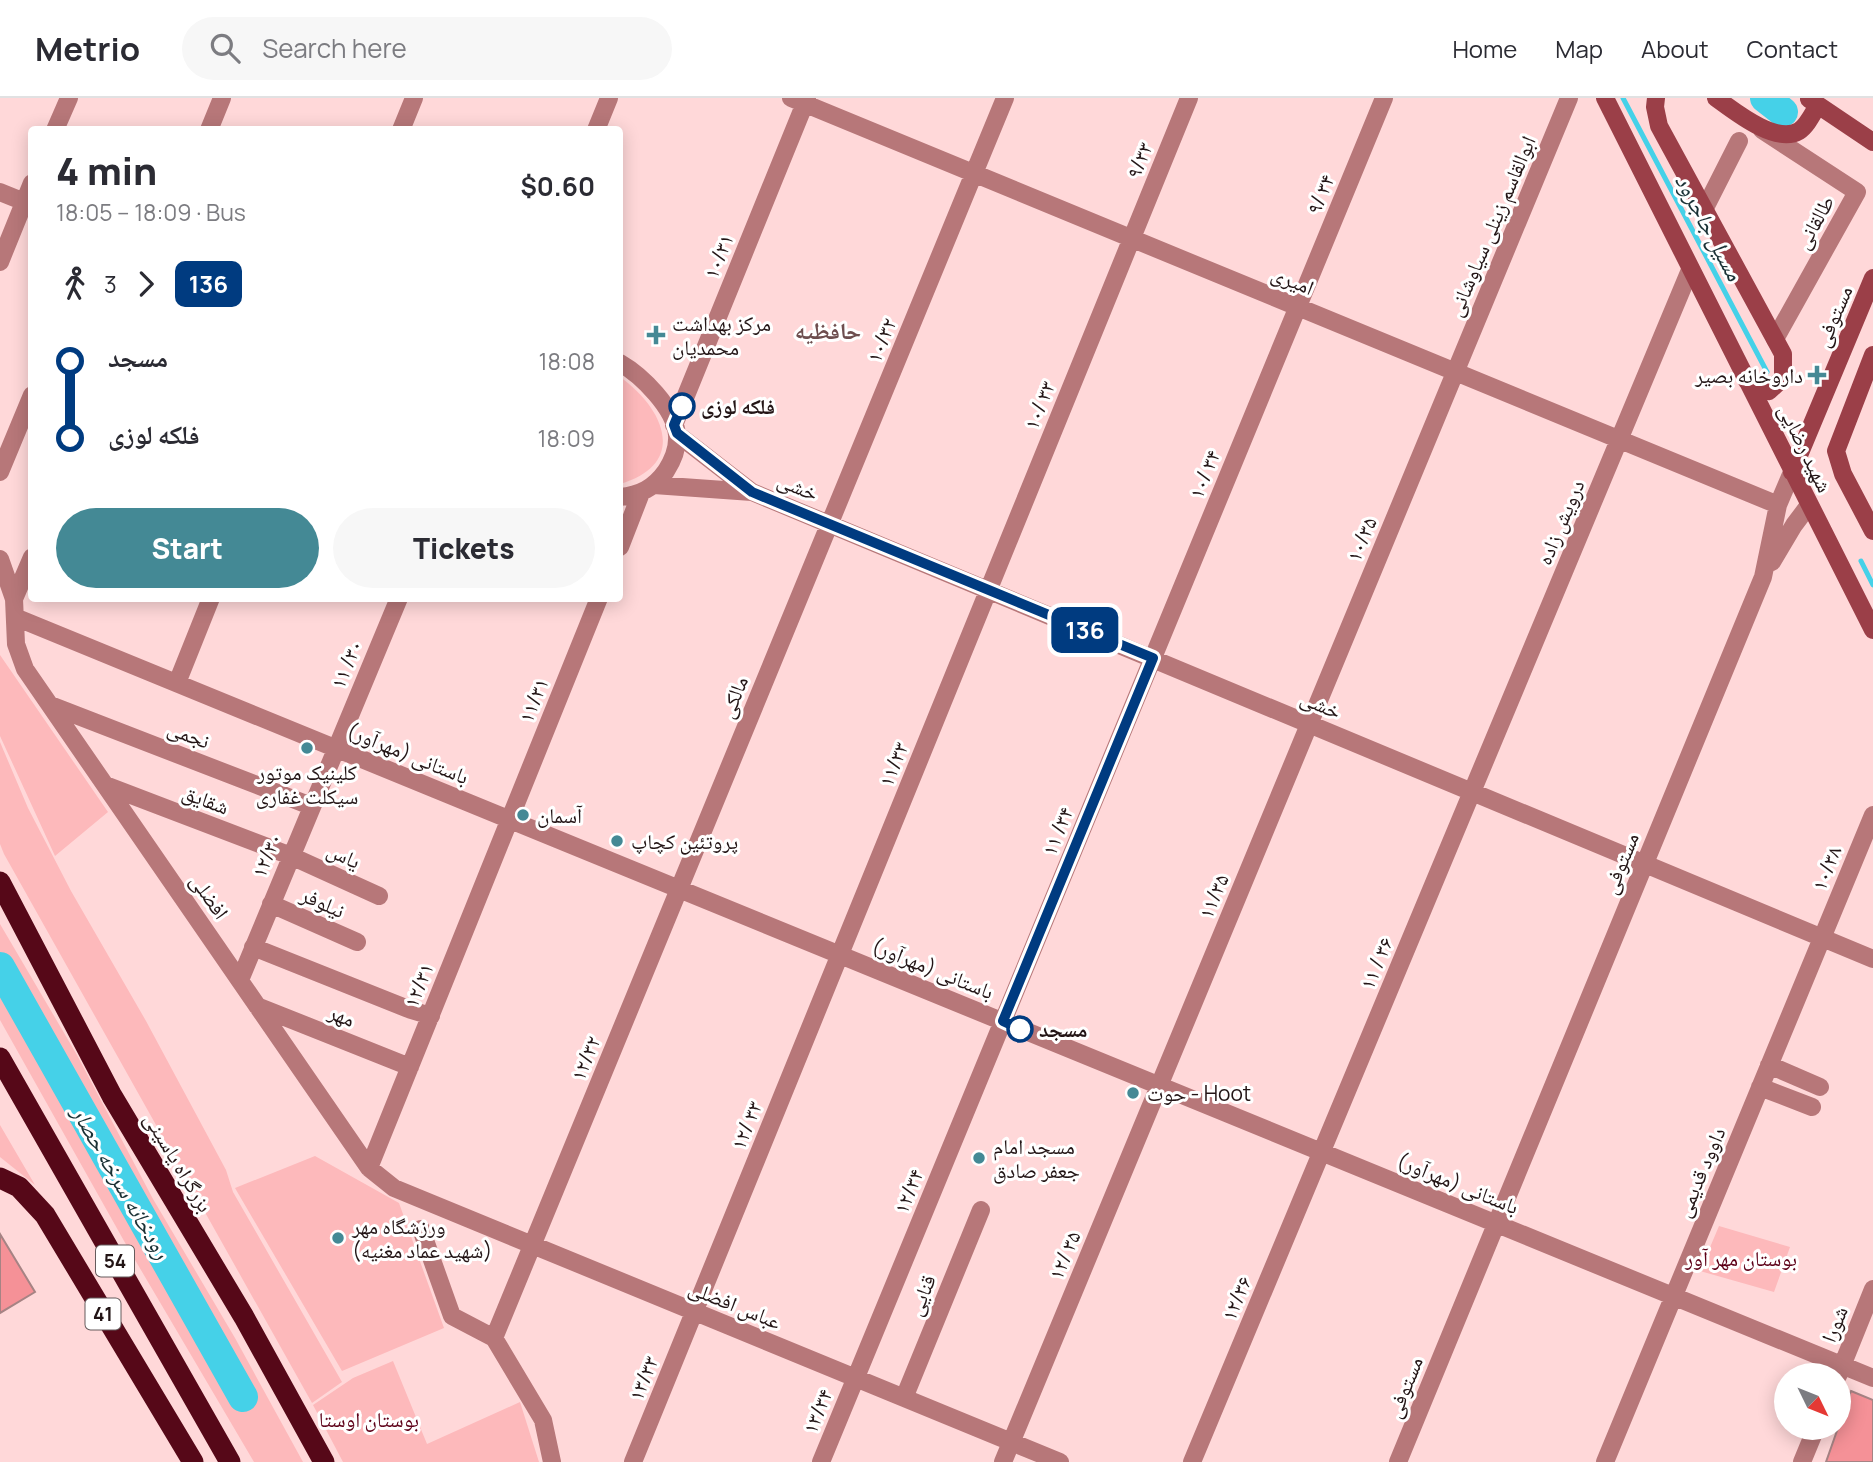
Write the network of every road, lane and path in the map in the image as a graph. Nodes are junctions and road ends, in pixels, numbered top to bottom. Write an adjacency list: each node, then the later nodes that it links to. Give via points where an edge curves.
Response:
1 (69, 98): 14 (street)
2 (222, 98): 15 (street)
3 (414, 98): 16 (street)
4 (609, 98): 17 (street)
5 (1005, 98): 21 (street, ۱۰/۳۲)
6 (1189, 98): 25 (street, ۹/۳۳)
7 (1384, 98): 29 (street, ۹/ ۳۴)
8 (1569, 98): 33 (street, ابوالقاسم زینلی سیاوشانی)
9 (1605, 98): 27 (main road, شهید رضایی)
10 (1656, 98): 24 (main road, via 1659,126)
11 (1716, 98): 18 (main road)
12 (801, 100): 21 (street, امیری); 37 (street, ۱۰/۳۱)
13 (1813, 101): 18 (main road, via 1805,126 1798,132); 20 (main road)
14 (57, 126)
15 (211, 126)
16 (403, 126)
17 (598, 126)
18 (1759, 128): 30 (street, طالقانی, via 1857,192)
19 (1739, 141): 24 (street)
20 (1873, 142)
21 (974, 173): 25 (street, امیری); 46 (street, ۱۰/۳۲)
22 (0, 192): 23 (street)
23 (28, 203): 26 (street)
24 (1705, 208): 30 (main road)
25 (1131, 239): 29 (street, امیری); 52 (street, ۱۰/ ۳۳)
26 (0, 262)
27 (1690, 270): 34 (main road, شهید رضایی); 38 (street, درویش زاده)
28 (1873, 278): 40 (main road, مستوفی)
29 (1298, 307): 33 (street, امیری); 58 (street, ۱۰/ ۳۴)
30 (1775, 339): 34 (main road, via 1783,354 1783,378 1769,391)
31 (1873, 355): 35 (main road)
32 (623, 365): 37 (street, خشی, via 651,388)
33 (1455, 372): 38 (street, امیری); 61 (street, ۱۰/۳۵)
34 (1747, 381): 40 (main road, شهید رضایی)
35 (1866, 392): 47 (main road, شهید رضایی, via 1836,451)
36 (28, 405): 39 (street)
37 (675, 429): 41 (street, ۱۰/۳۱, via 674,458); 42 (street, خشی)
38 (1619, 439): 44 (street, امیری); 64 (street, درویش زاده)
39 (0, 472)
40 (1792, 472): 44 (street, مستوفی); 45 (main road, شهید رضایی)
41 (647, 489): 42 (street, خشی); 43 (street, خشی); 48 (street)
42 (752, 492): 46 (street, خشی)
43 (623, 496)
44 (1778, 505): 51 (street, مستوفی)
45 (1809, 505): 51 (street); 57 (main road, شهید رضایی)
46 (830, 523): 52 (street, خشی); 71 (street, مالکی)
47 (1873, 531)
48 (623, 541)
49 (0, 559): 56 (street, افضلی)
50 (28, 568): 56 (street)
51 (1763, 577): 69 (street, مستوفی)
52 (989, 590): 58 (street, خشی); 77 (street, ۱۱/۳۳)
53 (209, 602): 59 (street)
54 (397, 602): 62 (street, ۱۱ /۳۰)
55 (597, 602): 67 (street, ۱۱/۳۱)
56 (14, 608): 59 (street, باستانی (مهرآور)); 60 (street, افضلی, via 19,658)
57 (1873, 631)
58 (1153, 658): 61 (street, خشی); 82 (street, ۱۱ /۳۴)
59 (177, 683): 62 (street, باستانی (مهرآور))
60 (50, 705): 63 (street, افضلی); 65 (street, نجمی)
61 (1309, 724): 64 (street, خشی); 86 (street, ۱۱/۳۵)
62 (335, 748): 65 (street, ۱۲/۳۰); 67 (street, باستانی (مهرآور))
63 (106, 785): 68 (street, شقایق); 79 (street, افضلی)
64 (1472, 792): 69 (street, خشی); 90 (street, ۱۱ / ۳۶)
65 (311, 806): 68 (street, ۱۲/۳۰)
66 (1873, 815): 74 (street, ۱۰/۳۸)
67 (510, 819): 71 (street, باستانی (مهرآور)); 81 (street, ۱۲/۳۱)
68 (291, 856): 72 (street, یاس); 73 (street, ۱۲/۳۰)
69 (1645, 864): 74 (street, خشی); 95 (street, مستوفی)
70 (0, 882): 112 (highway, بزرگراه یاسینی, via 112,1096)
71 (679, 889): 77 (street, باستانی (مهرآور)); 97 (street, ۱۲/۳۲)
72 (379, 896)
73 (271, 904): 75 (street, نیلوفر); 76 (street, ۱۲/۳۰)
74 (1822, 938): 78 (street, خشی); 84 (street, داوود قدیمی)
75 (357, 942)
76 (253, 947): 79 (street, ۱۲/۳۰); 81 (street)
77 (840, 955): 82 (street, باستانی (مهرآور)); 100 (street, ۱۲/ ۳۳)
78 (1873, 960)
79 (240, 980): 80 (street, افضلی)
80 (257, 1006): 85 (street, مهر); 91 (street, افضلی)
81 (431, 1016): 85 (street, ۱۲/۳۱)
82 (1003, 1021): 86 (street, باستانی (مهرآور)); 105 (street, ۱۲/۳۴)
83 (0, 1058): 111 (highway, 54)
84 (1769, 1065): 87 (street, داوود قدیمی); 88 (street)
85 (410, 1067): 91 (street, ۱۲/۳۱)
86 (1159, 1085): 90 (street, باستانی (مهرآور)); 109 (street, ۱۲/ ۳۵)
87 (1760, 1087): 89 (street); 99 (street, داوود قدیمی)
88 (1820, 1087)
89 (1812, 1107)
90 (1322, 1152): 95 (street, باستانی (مهرآور)); 118 (street, ۱۲/۳۶)
91 (369, 1168): 93 (street, افضلی)
92 (0, 1178): 110 (highway, 41, via 19,1187 45,1215)
93 (394, 1188): 97 (street, عباس افضلی)
94 (981, 1210): 107 (street, قنایی)
95 (1496, 1223): 99 (street, باستانی (مهرآور)); 119 (street, مستوفی)
96 (421, 1229): 101 (street, via 452,1316)
97 (533, 1245): 100 (street, عباس افضلی); 101 (street, ۱۲/۳۲)
98 (1873, 1289): 103 (street, شورا)
99 (1674, 1296): 102 (street, باستانی (مهرآور)); 120 (street, داوود قدیمی)
100 (694, 1312): 105 (street, عباس افضلی); 114 (street, ۱۳/۳۳)
101 (494, 1338): 113 (street, via 542,1420)
102 (1824, 1363)
103 (1843, 1363)
104 (1852, 1373): 106 (street, باستانی (مهرآور))
105 (856, 1378): 107 (street, عباس افضلی); 115 (street, ۱۳/۳۴)
106 (1873, 1378)
107 (904, 1398): 109 (street, عباس افضلی)
108 (1811, 1440): 121 (street)
109 (1011, 1442): 116 (street, ۱۲/ ۳۵); 117 (street, عباس افضلی)
110 (193, 1462)
111 (230, 1462)
112 (324, 1462)
113 (552, 1462)
114 (633, 1462)
115 (821, 1462)
116 (1003, 1462)
117 (1060, 1462)
118 (1192, 1462)
119 (1398, 1462)
120 (1605, 1462)
121 (1802, 1462)

